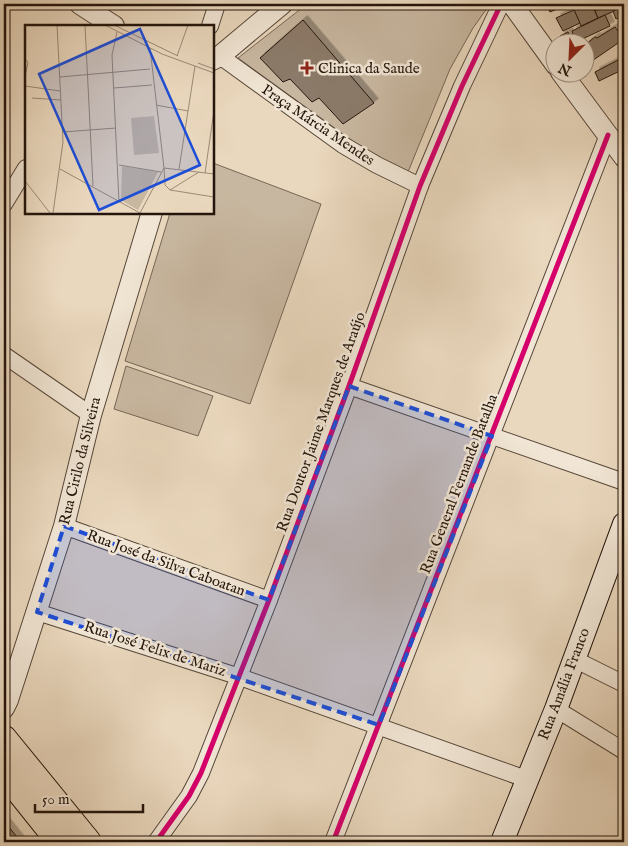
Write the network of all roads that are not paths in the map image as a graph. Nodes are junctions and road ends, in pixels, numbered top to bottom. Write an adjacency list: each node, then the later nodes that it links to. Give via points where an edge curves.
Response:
1 (80, 4): 6 (street)
2 (217, 4): 7 (street)
3 (282, 4): 9 (street)
4 (501, 4): 14 (street, Rua Doutor Jaime Marques de Araújo)
5 (512, 4): 8 (street)
6 (112, 25)
7 (210, 25)
8 (546, 50)
9 (216, 58): 14 (street, Praça Márcia Mendes, via 343,145)
10 (568, 82): 11 (street)
11 (608, 136): 12 (street); 20 (street, Rua General Fernande Batalha)
12 (624, 158)
13 (25, 170): 15 (street)
14 (420, 186): 18 (street, Rua Doutor Jaime Marques de Araújo)
15 (4, 204)
16 (151, 214): 19 (street, Rua Cirilo da Silveira)
17 (4, 355): 19 (street)
18 (349, 386): 20 (street); 24 (street, Rua Doutor Jaime Marques de Araújo)
19 (91, 415): 23 (street, Rua Cirilo da Silveira)
20 (492, 436): 21 (street); 31 (street, Rua General Fernande Batalha)
21 (624, 482)
22 (624, 524): 26 (main road, Rua Amália Franco)
23 (64, 526): 24 (street, Rua José da Silva Caboatan); 25 (street, Rua Cirilo da Silveira)
24 (269, 600): 27 (street, Rua Doutor Jaime Marques de Araújo)
25 (37, 612): 27 (street, Rua José Felix de Mariz); 29 (street, Rua Cirilo da Silveira)
26 (574, 659): 28 (street); 30 (main road, Rua Amália Franco)
27 (240, 677): 31 (street, Rua José Felix de Mariz); 38 (street, Rua Doutor Jaime Marques de Araújo, via 189,796)
28 (624, 684)
29 (4, 708)
30 (556, 709): 33 (street); 35 (main road, Rua Amália Franco)
31 (379, 725): 35 (street, Rua José Felix de Mariz); 39 (street, Rua General Fernande Batalha)
32 (4, 738): 37 (main road)
33 (624, 752)
34 (4, 772): 36 (main road)
35 (526, 779): 40 (main road, Rua Amália Franco)
36 (60, 842)
37 (88, 842)
38 (156, 842)
39 (334, 842)
40 (502, 842)

